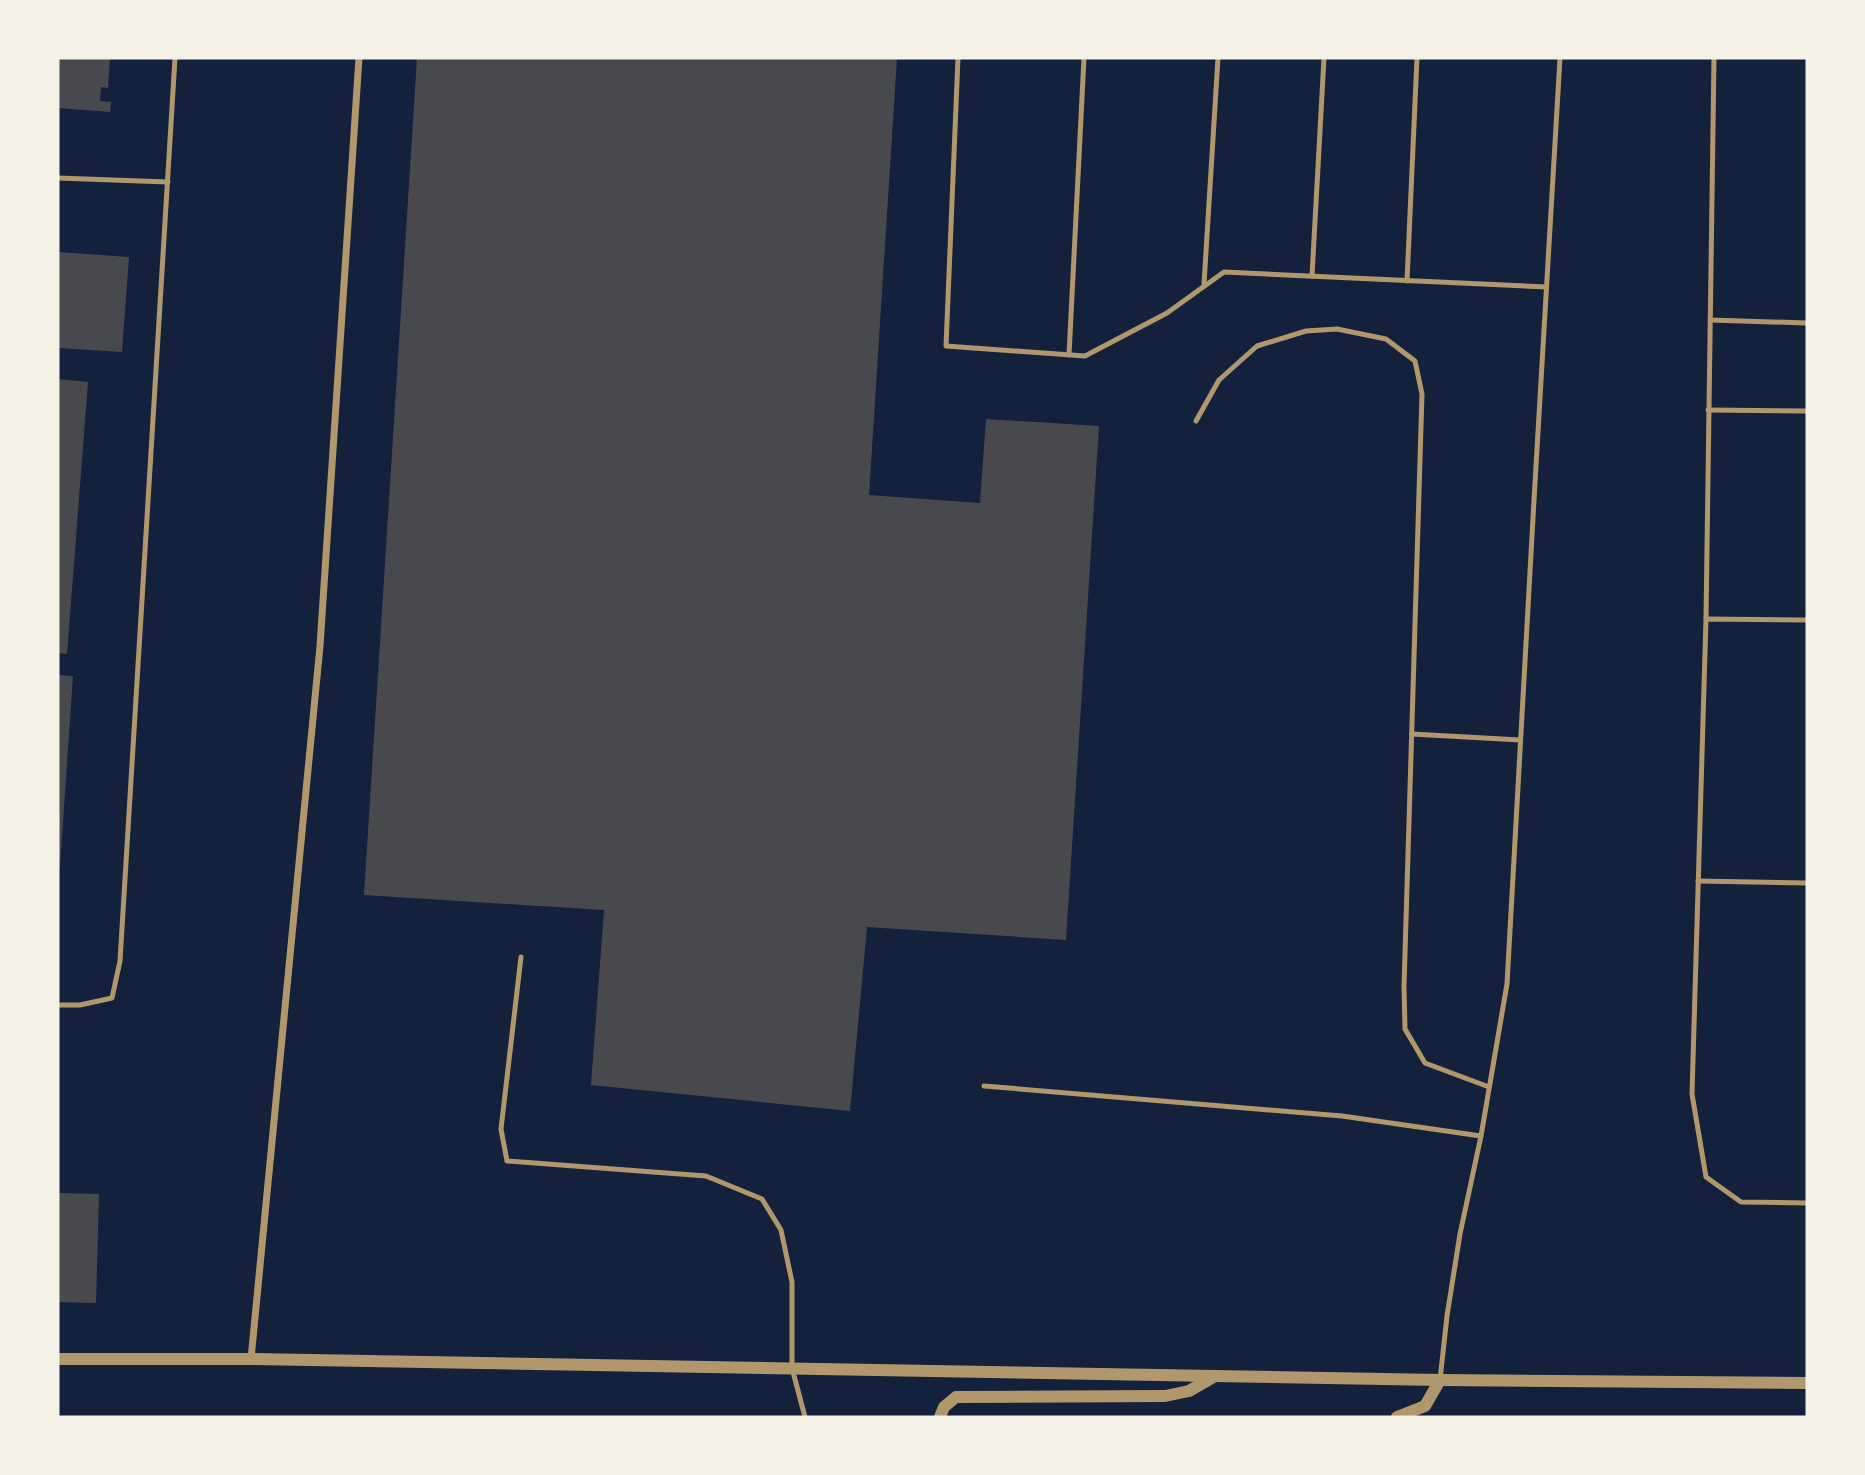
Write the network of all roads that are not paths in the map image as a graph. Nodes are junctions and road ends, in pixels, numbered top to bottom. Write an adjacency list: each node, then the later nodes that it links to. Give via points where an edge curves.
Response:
1 (175, 58): 11 (lane)
2 (359, 58): 35 (street, via 320,646)
3 (958, 58): 18 (lane, via 946,346)
4 (1084, 58): 18 (lane)
5 (1218, 58): 14 (lane)
6 (1324, 58): 12 (lane)
7 (1417, 58): 13 (lane)
8 (1560, 58): 15 (lane)
9 (1714, 58): 16 (lane)
10 (58, 178): 11 (lane)
11 (168, 182): 29 (lane, via 120,961 112,998)
12 (1312, 276): 13 (lane); 14 (lane, via 1224,272)
13 (1407, 281): 15 (lane)
14 (1204, 284): 18 (lane, via 1167,313 1085,356)
15 (1546, 287): 25 (lane)
16 (1710, 320): 17 (lane); 19 (lane)
17 (1807, 323)
18 (1069, 355)
19 (1708, 410): 20 (lane); 22 (lane)
20 (1807, 411)
21 (1196, 421): 24 (lane, via 1219,380 1257,346 1307,331 1337,328 1386,339 1415,360 1422,394)
22 (1706, 619): 23 (lane); 26 (lane)
23 (1807, 620)
24 (1412, 734): 25 (lane); 31 (lane, via 1405,1029 1425,1063)
25 (1520, 740): 31 (lane, via 1507,984)
26 (1698, 881): 27 (lane); 33 (lane, via 1692,1094 1706,1177 1741,1202)
27 (1807, 883)
28 (521, 957): 36 (lane, via 501,1129 507,1161 706,1176 762,1199 780,1230 793,1282)
29 (58, 1005)
30 (984, 1086): 32 (lane, via 1342,1116)
31 (1489, 1087): 32 (lane)
32 (1481, 1136): 38 (lane, via 1460,1234)
33 (1807, 1203)
34 (58, 1359): 35 (street)
35 (251, 1359): 36 (street)
36 (792, 1368): 37 (street); 40 (lane)
37 (1215, 1376): 38 (street); 41 (street, via 1189,1391 1165,1396 956,1397 948,1401)
38 (1440, 1380): 39 (street); 42 (street, via 1425,1406)
39 (1807, 1382)
40 (804, 1417)
41 (940, 1417)
42 (1397, 1417)

